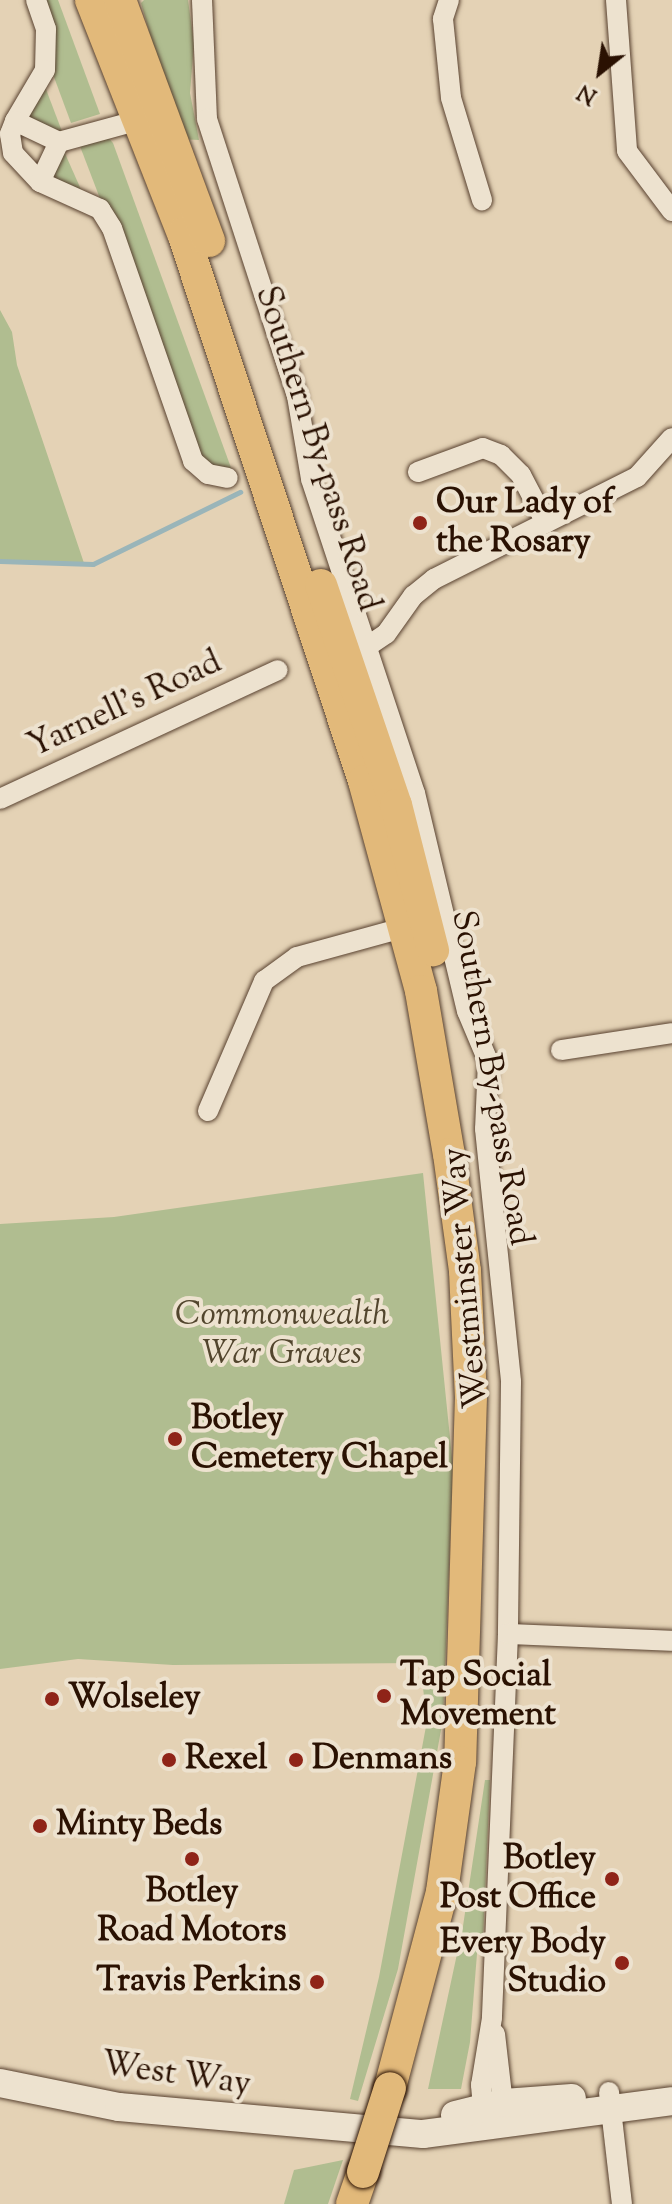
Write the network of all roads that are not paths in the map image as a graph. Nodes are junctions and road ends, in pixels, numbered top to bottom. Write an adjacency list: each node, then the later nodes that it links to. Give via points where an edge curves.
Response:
1 (36, 0): 7 (street, via 46,29 45,70)
2 (91, 0): 8 (highway, Southern By-pass Road)
3 (120, 0): 28 (highway, Southern By-pass Road, via 205,229 396,805 435,959 470,1149 486,1271 493,1396 485,1717 464,1894)
4 (202, 0): 17 (street, Westminster Way, via 207,119 297,396 304,454)
5 (449, 0): 11 (street, via 443,19 451,98)
6 (616, 0): 12 (street, via 627,151)
7 (15, 121): 9 (street); 10 (street, via 10,134 13,153)
8 (136, 121): 9 (street); 20 (highway, Southern By-pass Road, via 183,233 262,468)
9 (59, 142): 10 (street)
10 (40, 182): 15 (street, via 100,209 112,228 193,461 208,474)
11 (482, 200)
12 (672, 211)
13 (672, 438): 16 (street, via 637,477)
14 (418, 472): 16 (street, via 483,448 501,455 521,475)
15 (228, 478)
16 (546, 523): 17 (street, via 434,579 413,596 386,634)
17 (365, 648): 24 (street, Westminster Way, via 415,793 467,1011 488,1061 485,1129 511,1382)
18 (278, 670): 19 (street, Yarnell's Road)
19 (0, 799)
20 (406, 927): 23 (street, via 297,957 264,981); 28 (highway, Southern By-pass Road, via 465,1271 471,1396 460,1762 444,1877)
21 (672, 1033): 22 (street)
22 (561, 1050)
23 (208, 1111)
24 (508, 1634): 25 (street); 31 (street, Westminster Way, via 492,2018)
25 (672, 1641)
26 (0, 2083): 31 (main road, West Way, via 119,2107 343,2127)
27 (672, 2083): 29 (main road, West Way)
28 (401, 2088): 32 (highway, Southern By-pass Road)
29 (610, 2100): 30 (main road, West Way); 31 (main road, West Way); 33 (street)
30 (672, 2101)
31 (494, 2116)
32 (364, 2192)
33 (622, 2204)

